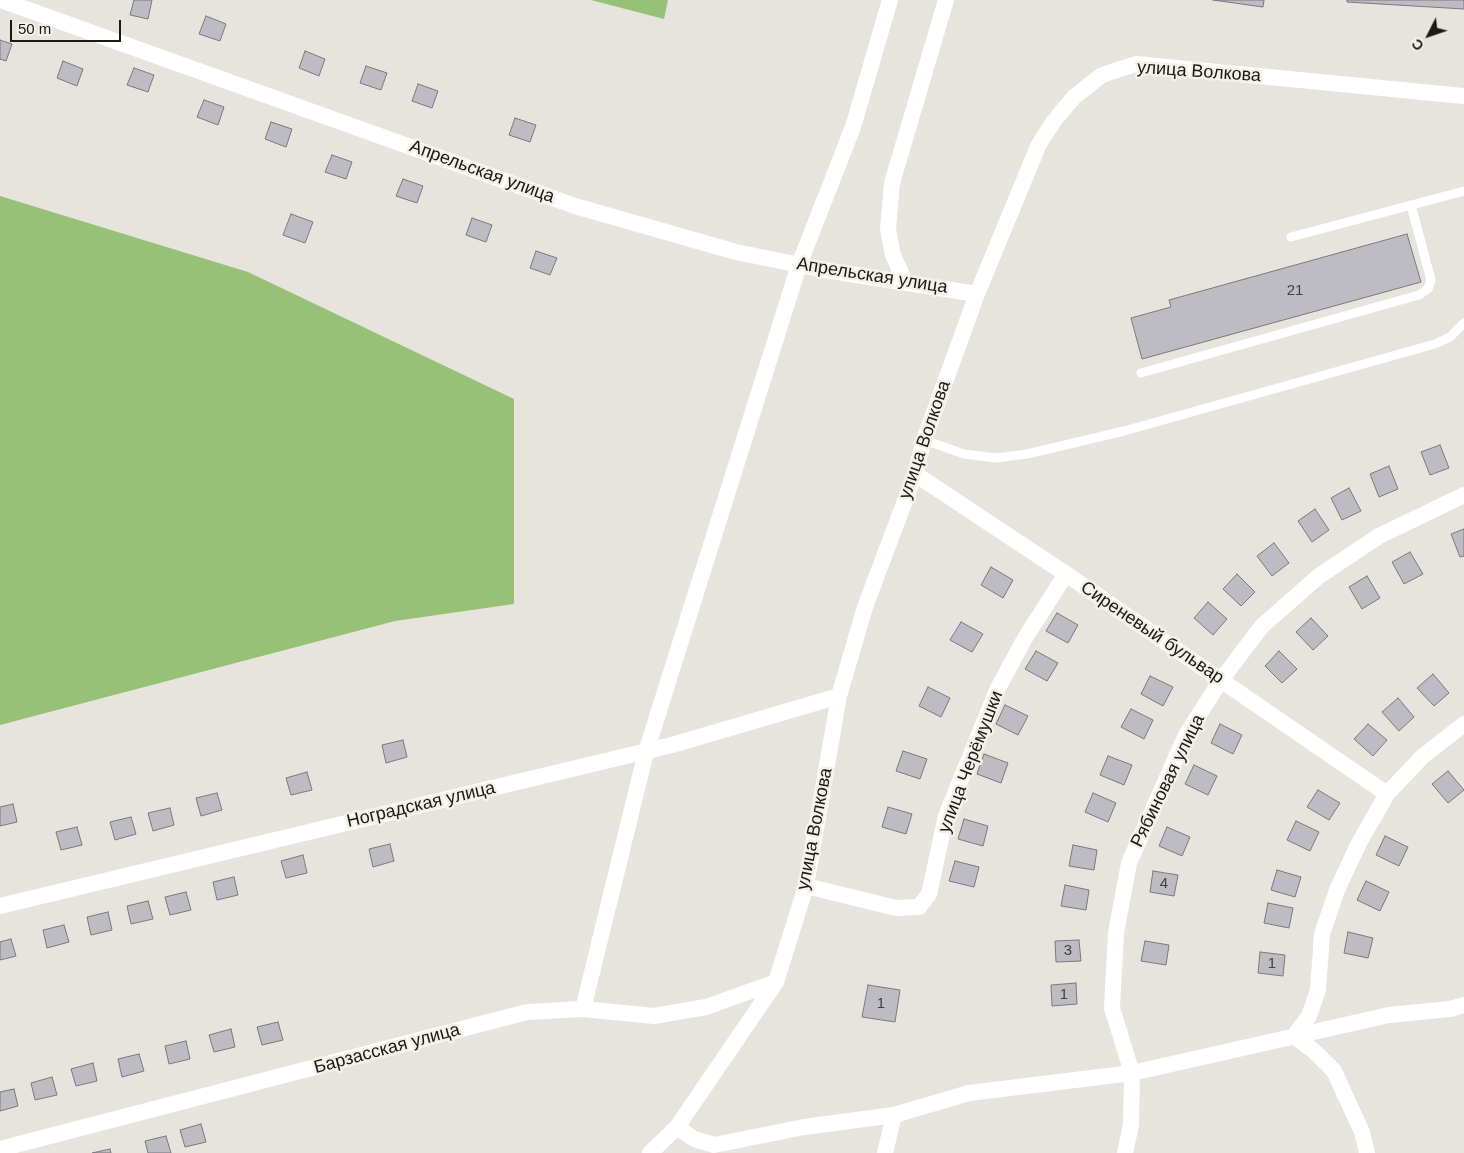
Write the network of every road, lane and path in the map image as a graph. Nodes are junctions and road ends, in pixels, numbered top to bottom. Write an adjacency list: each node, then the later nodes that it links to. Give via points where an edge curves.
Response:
1 (1, 0): 8 (street, Апрельская улица, via 575,206 736,252)
2 (890, 0): 8 (street, via 853,128)
3 (946, 0): 9 (street, via 892,183 888,230 893,255)
4 (1464, 96): 10 (street, улица Волкова, via 1136,64 1102,74 1074,97 1039,144)
5 (1464, 191): 6 (lane)
6 (1412, 205): 7 (lane); 12 (lane, via 1431,280 1428,289 1419,295)
7 (1291, 237)
8 (799, 265): 9 (street, Апрельская улица); 20 (street)
9 (905, 282): 10 (street, Апрельская улица)
10 (977, 294): 13 (street, улица Волкова)
11 (1464, 323): 13 (lane, via 1450,337 1435,344 1124,431 1027,454 996,458 964,454)
12 (1140, 373)
13 (924, 440): 14 (street, улица Волкова)
14 (915, 474): 16 (street, Сиреневый бульвар); 18 (street, улица Волкова, via 865,607)
15 (1464, 495): 17 (street, Рябиновая улица, via 1379,536 1319,576 1262,626)
16 (1066, 574): 17 (street, Сиреневый бульвар); 22 (street, улица Черёмушки, via 1025,638 997,690 946,816 929,894 919,908 896,908)
17 (1221, 680): 21 (street, Сиреневый бульвар); 28 (street, Рябиновая улица, via 1186,735 1129,863 1116,933 1112,1008)
18 (839, 696): 20 (street, Ноградская улица); 22 (street, улица Волкова)
19 (1464, 724): 21 (street, via 1422,757)
20 (646, 752): 23 (street, Ноградская улица); 26 (street)
21 (1387, 794): 27 (street, via 1337,890 1322,934 1318,990 1310,1016)
22 (806, 886): 24 (street, улица Волкова)
23 (0, 906)
24 (776, 982): 26 (street, Барзасская улица, via 706,1007 654,1016); 30 (street, улица Волкова)
25 (1464, 1006): 27 (street, via 1389,1016)
26 (583, 1009): 31 (street, Барзасская улица, via 528,1012)
27 (1294, 1036): 28 (street); 35 (street, via 1334,1071 1362,1132)
28 (1132, 1073): 29 (street, via 969,1093); 34 (street, Рябиновая улица, via 1131,1125)
29 (894, 1115): 30 (street, via 804,1127 714,1145 694,1139); 33 (street)
30 (677, 1127): 32 (street, улица Волкова)
31 (0, 1149)
32 (650, 1153)
33 (885, 1153)
34 (1125, 1153)
35 (1367, 1153)

